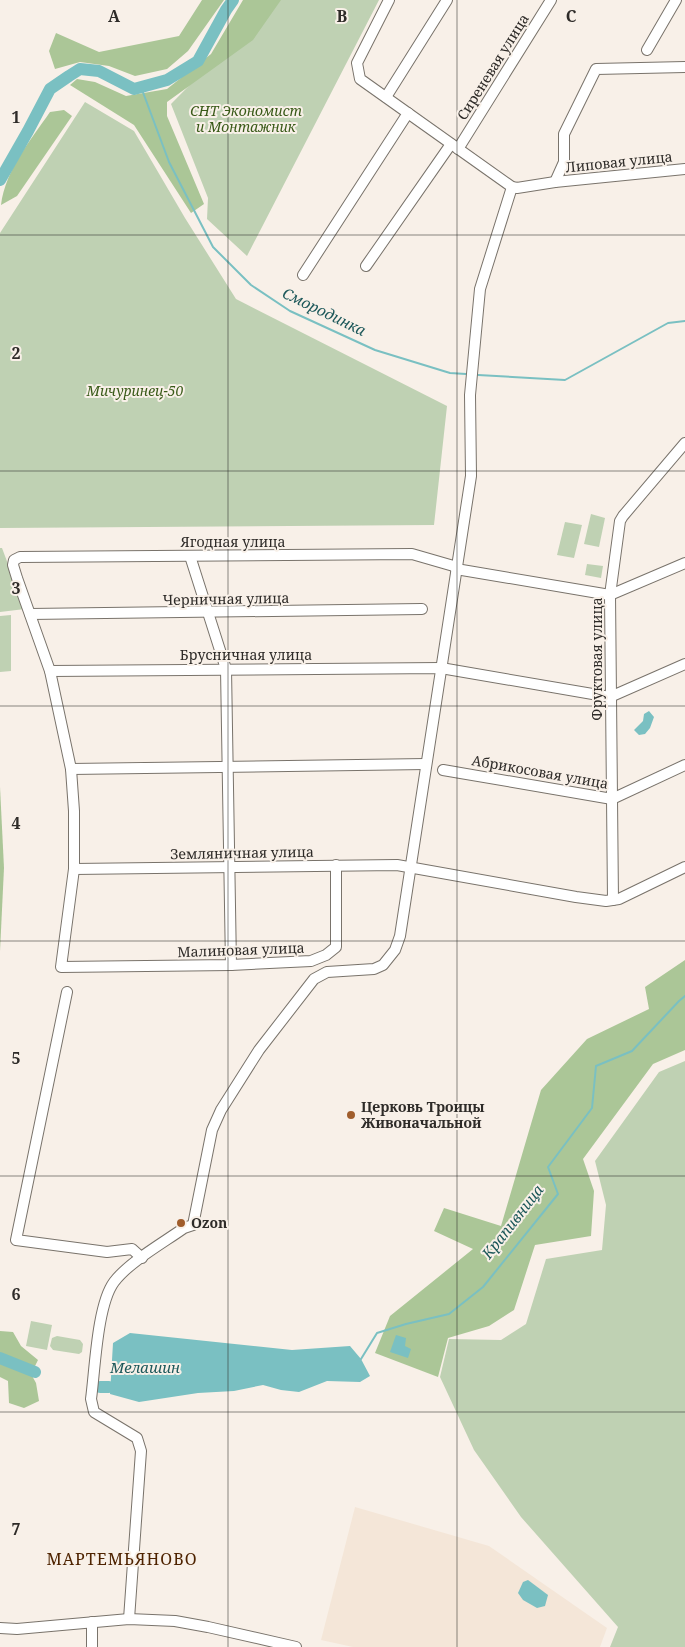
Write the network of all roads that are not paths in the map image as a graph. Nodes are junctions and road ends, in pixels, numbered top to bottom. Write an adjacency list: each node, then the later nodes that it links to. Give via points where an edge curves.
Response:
1 (389, 0): 7 (street, via 357,63 360,79)
2 (447, 0): 7 (street)
3 (551, 0): 9 (street, Сиреневая улица)
4 (676, 0): 5 (street)
5 (647, 50)
6 (685, 67): 11 (street, via 596,69 564,134 564,162)
7 (386, 97): 8 (street)
8 (408, 113): 9 (street); 14 (street)
9 (455, 146): 12 (street); 13 (street, Сиреневая улица)
10 (685, 169): 11 (street, Липовая улица)
11 (555, 182): 12 (street, Липовая улица)
12 (512, 187): 18 (street, via 480,290 470,395 472,476)
13 (366, 266)
14 (303, 274)
15 (685, 443): 19 (street, Фруктовая улица, via 621,519)
16 (190, 556): 18 (street, Ягодная улица, via 412,554); 21 (street); 22 (street, Ягодная улица, via 20,557 14,560 13,565)
17 (685, 563): 19 (street)
18 (456, 568): 19 (street, Ягодная улица); 24 (street)
19 (610, 595): 27 (street, Фруктовая улица)
20 (422, 609): 21 (street, Черничная улица)
21 (209, 613): 22 (street, Черничная улица); 25 (street)
22 (30, 614): 26 (street)
23 (685, 664): 27 (street)
24 (441, 668): 25 (street, Брусничная улица); 27 (street, Брусничная улица); 28 (street)
25 (226, 669): 26 (street, Брусничная улица); 30 (street)
26 (50, 671): 31 (street)
27 (610, 698): 33 (street, Фруктовая улица)
28 (426, 764): 30 (street); 36 (street)
29 (685, 765): 33 (street, Абрикосовая улица)
30 (228, 767): 31 (street); 35 (street)
31 (71, 769): 38 (street)
32 (443, 770): 33 (street, Абрикосовая улица)
33 (612, 799): 39 (street, Фруктовая улица)
34 (336, 865): 35 (street, Земляничная улица); 36 (street, Земляничная улица); 40 (street, Малиновая улица, via 336,947 326,956 311,962)
35 (229, 866): 38 (street, Земляничная улица); 40 (street)
36 (410, 867): 39 (street, via 576,897); 42 (street, via 400,936 394,950 383,965 374,969 327,972 314,979 258,1050 220,1110 212,1130 193,1225)
37 (685, 867): 39 (street)
38 (74, 869): 40 (street, Малиновая улица, via 60,967)
39 (613, 900)
40 (231, 965)
41 (66, 992): 42 (street, via 16,1240 108,1252 132,1249)
42 (142, 1258): 43 (street, via 113,1284 102,1311 91,1399 94,1412 137,1438 141,1451)
43 (128, 1619): 44 (street); 46 (street, via 208,1626)
44 (92, 1622): 45 (street); 47 (street)
45 (0, 1628)
46 (283, 1646): 48 (street)
47 (92, 1647)
48 (296, 1647)

